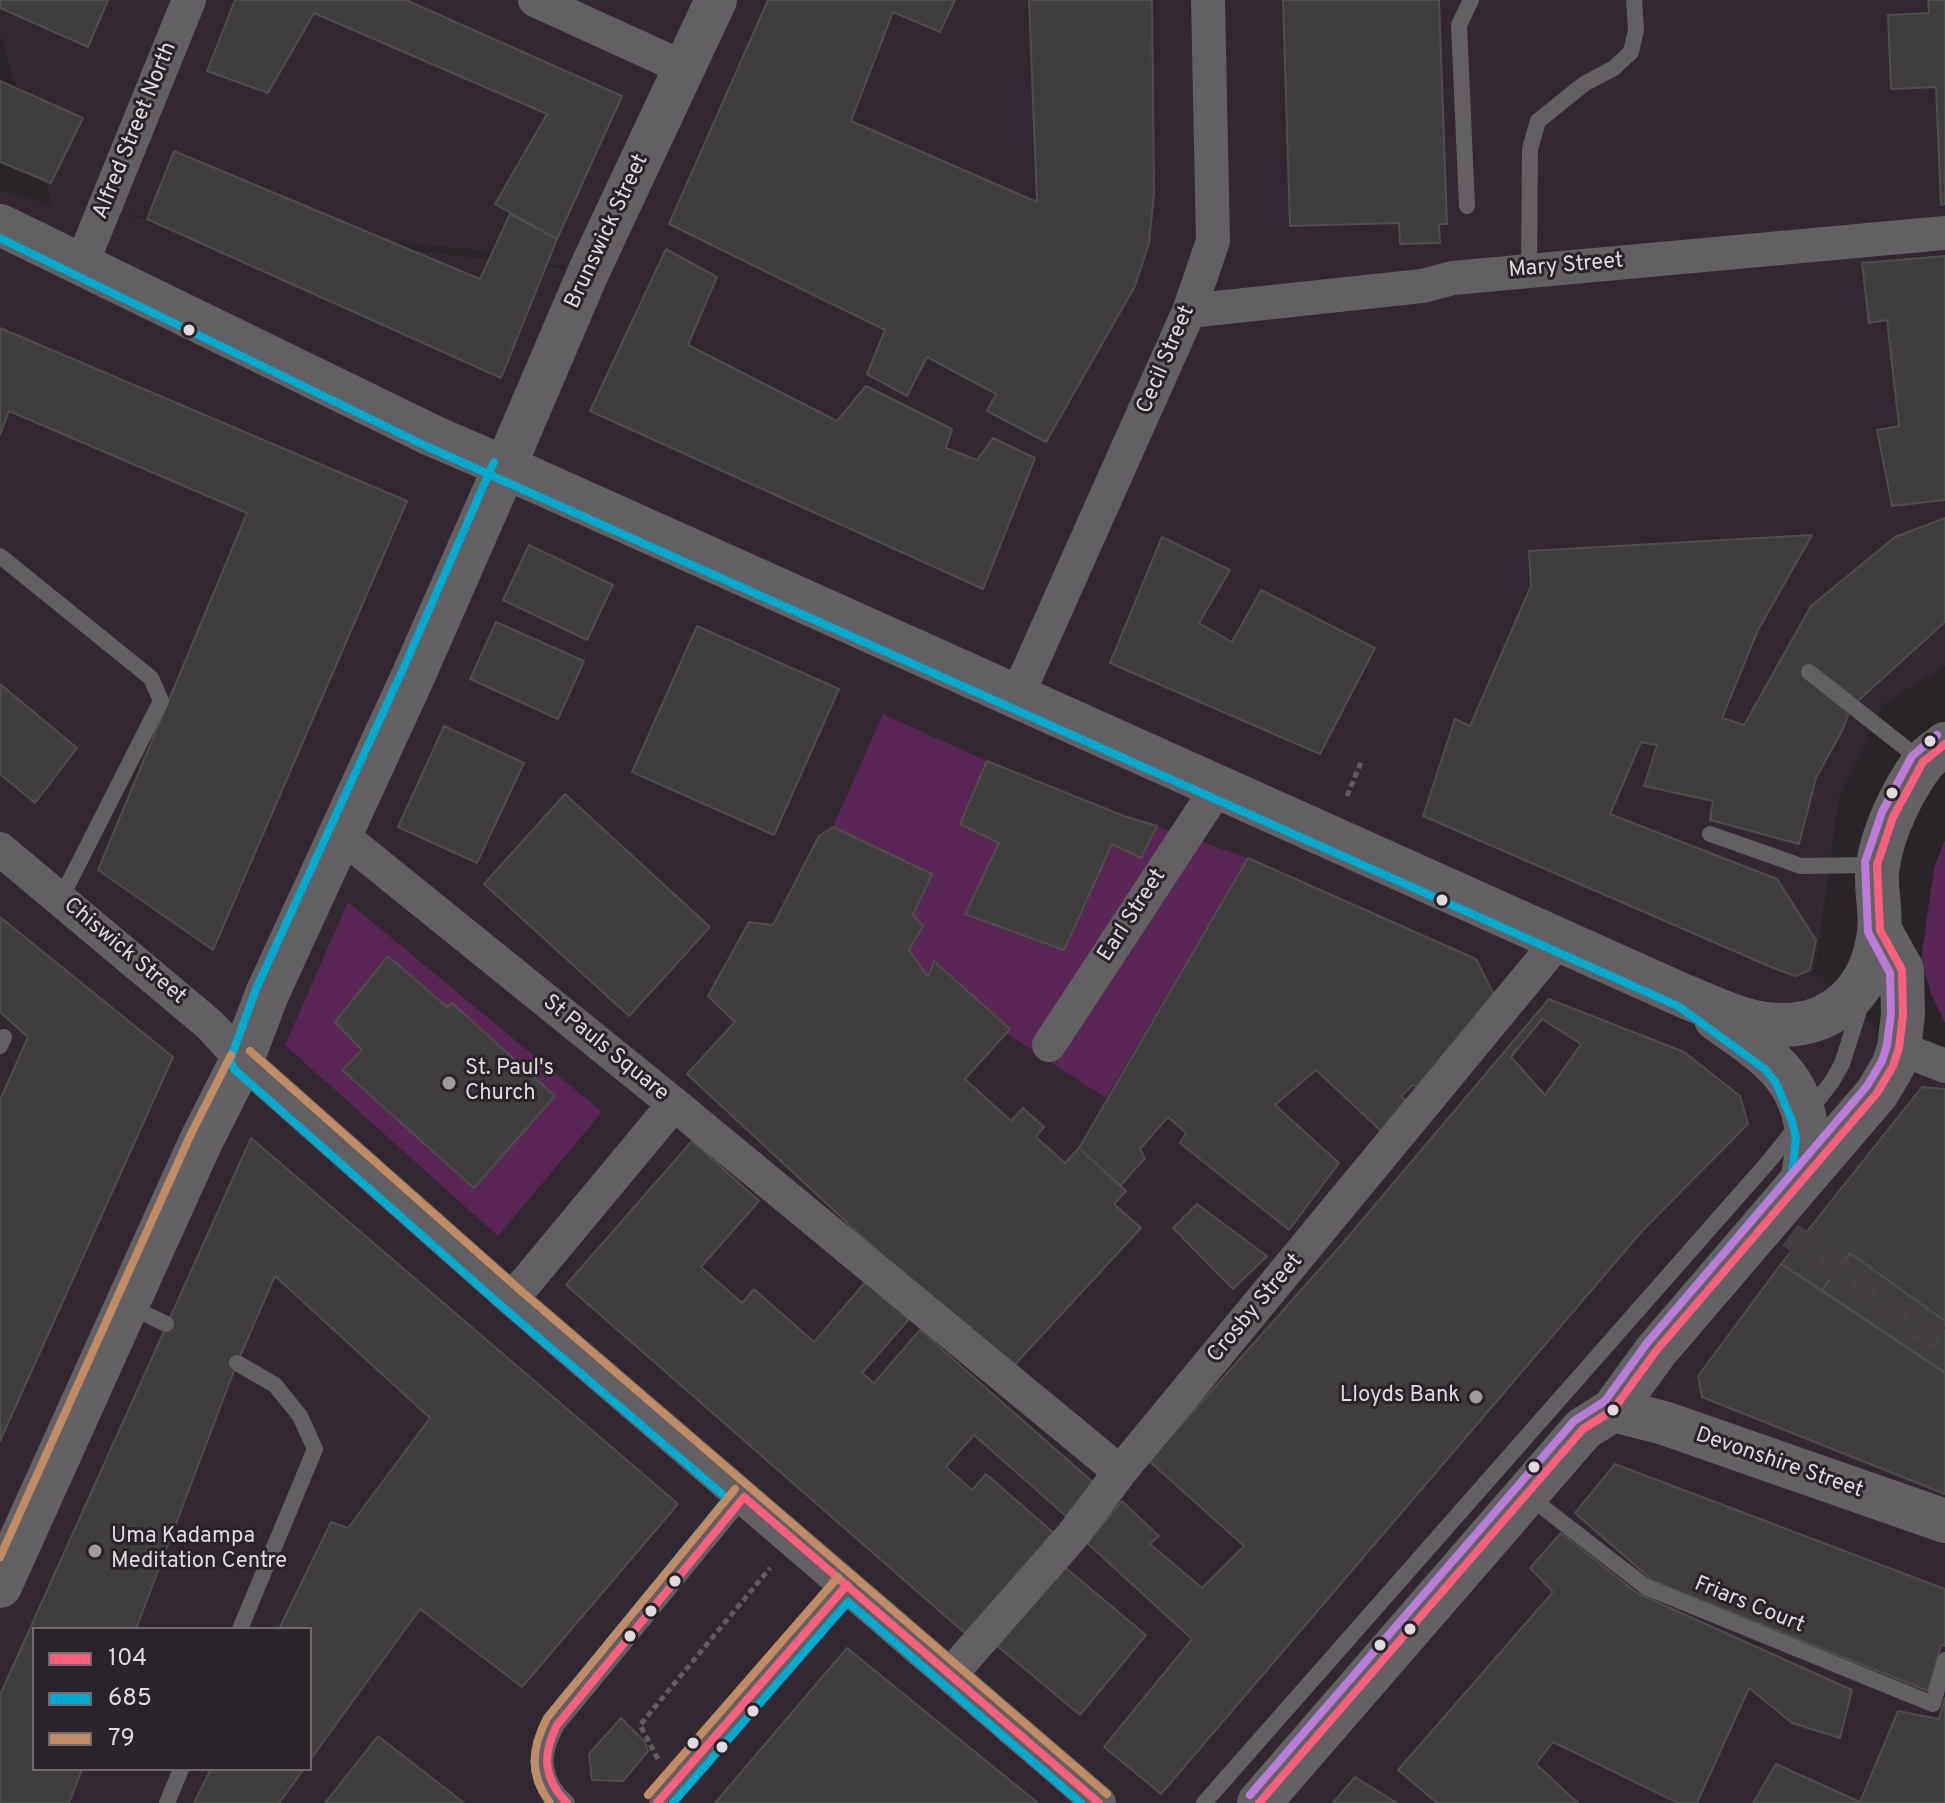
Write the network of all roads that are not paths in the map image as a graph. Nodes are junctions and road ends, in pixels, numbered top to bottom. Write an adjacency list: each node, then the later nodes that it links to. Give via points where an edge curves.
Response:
1 (189, 0): 11 (street, Alfred Street North)
2 (535, 0): 7 (street)
3 (716, 0): 7 (street, Brunswick Street)
4 (1208, 0): 13 (street, Cecil Street, via 1213,241)
5 (1471, 0): 8 (lane, via 1459,25)
6 (1634, 0): 12 (lane, via 1631,52 1538,121 1530,149)
7 (684, 68): 14 (street, Brunswick Street)
8 (1467, 206)
9 (0, 225): 11 (street)
10 (1945, 233): 12 (street, Mary Street)
11 (82, 263): 14 (street)
12 (1529, 270): 13 (street, Mary Street)
13 (1189, 311): 17 (street, Cecil Street)
14 (505, 467): 17 (main road); 21 (main road)
15 (0, 556): 24 (lane, via 151,678 161,701)
16 (1809, 672): 18 (lane)
17 (1017, 696): 19 (main road)
18 (1934, 753): 23 (main road, via 1893,817)
19 (1218, 787): 25 (main road); 28 (street, Earl Street)
20 (1710, 834): 23 (lane, via 1801,866)
21 (341, 835): 30 (main road); 32 (street, St Pauls Square)
22 (0, 849): 24 (street, Chiswick Street)
23 (1877, 865): 26 (main road)
24 (61, 898): 30 (street, Chiswick Street, via 210,1025)
25 (1559, 940): 27 (main road); 40 (street, Crosby Street)
26 (1875, 950): 27 (main road, via 1852,996 1834,1012 1802,1025 1752,1021); 29 (main road, via 1902,970); 33 (lane, via 1842,1064)
27 (1684, 996): 33 (main road, via 1773,1060)
28 (1049, 1045)
29 (1899, 1048): 31 (street); 34 (main road, via 1877,1093)
30 (242, 1060): 35 (street, Chiswick Street); 36 (main road)
31 (1945, 1066)
32 (674, 1104): 35 (street, St Pauls Square); 40 (street)
33 (1804, 1117): 34 (main road, via 1808,1138); 54 (lane)
34 (1803, 1178): 39 (main road, via 1656,1351)
35 (512, 1299): 42 (street, Chiswick Street)
36 (126, 1305): 37 (lane); 45 (main road)
37 (166, 1324)
38 (237, 1363): 46 (lane, via 275,1385 300,1416 315,1449)
39 (1613, 1410): 41 (main road, via 1583,1429); 43 (main road, Devonshire Street)
40 (1120, 1472): 48 (street, Crosby Street, via 1072,1536)
41 (1526, 1494): 47 (lane, Friars Court, via 1646,1587 1933,1704); 55 (main road)
42 (744, 1497): 44 (street, Chiswick Street); 51 (lane, via 546,1743 544,1763 554,1791)
43 (1945, 1521)
44 (847, 1585): 48 (street, Chiswick Street); 52 (lane)
45 (0, 1586)
46 (241, 1627)
47 (1945, 1660)
48 (950, 1675): 53 (street, Chiswick Street)
49 (180, 1771): 50 (lane)
50 (167, 1803)
51 (567, 1803)
52 (657, 1803)
53 (1099, 1803)
54 (1204, 1803)
55 (1259, 1803)

